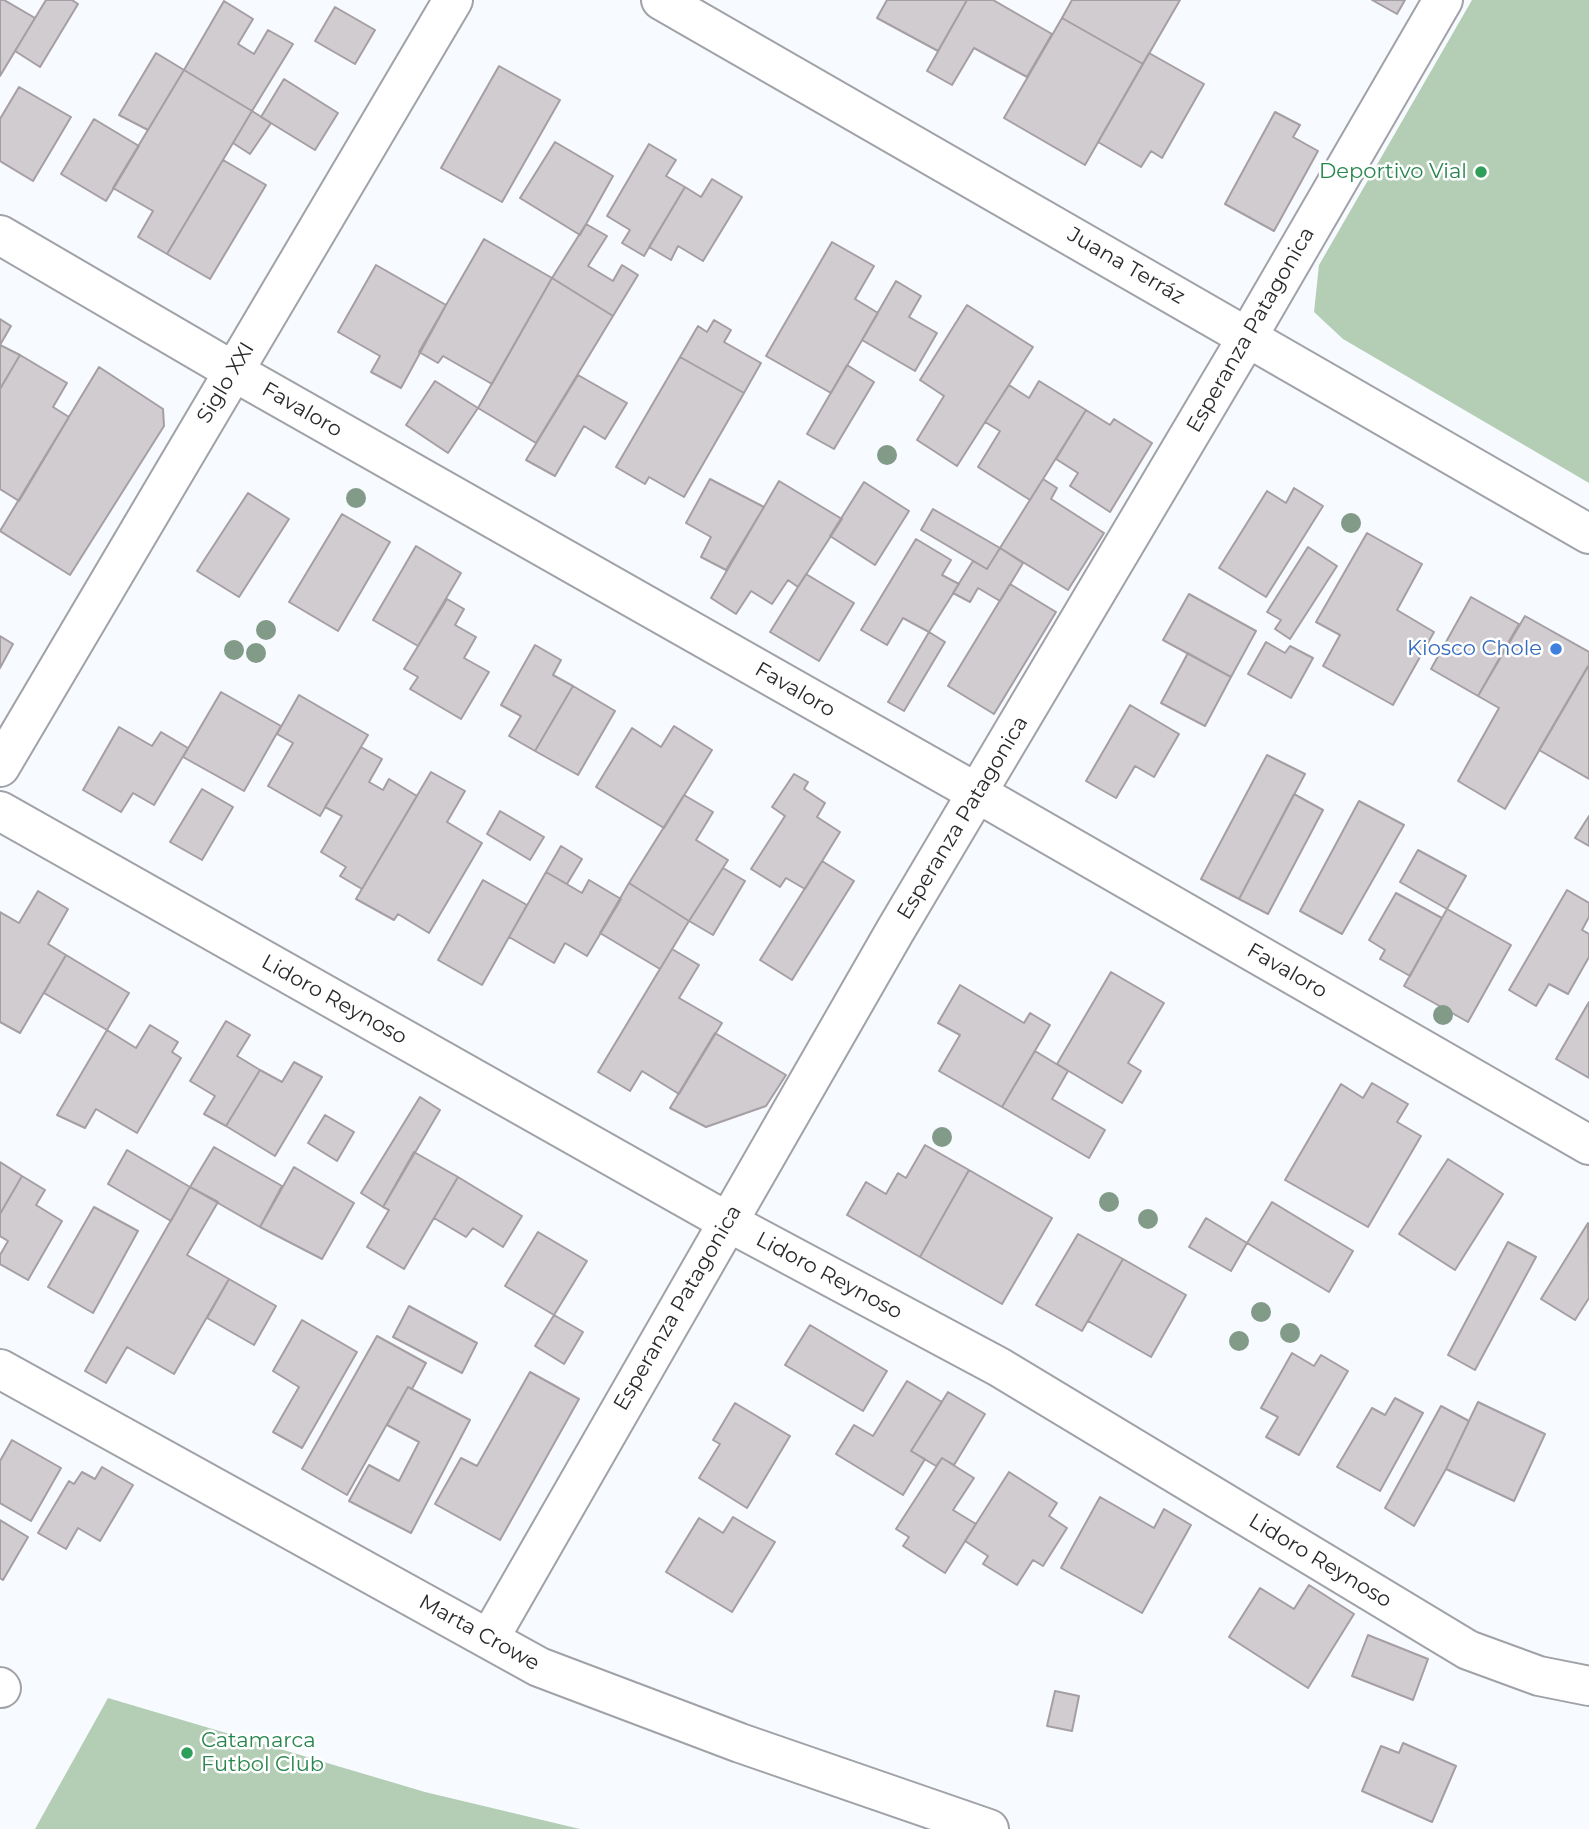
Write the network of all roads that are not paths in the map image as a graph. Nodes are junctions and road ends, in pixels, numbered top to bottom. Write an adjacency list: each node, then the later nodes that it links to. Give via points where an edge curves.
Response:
1 (453, 0): 6 (street, Siglo XXI)
2 (661, 0): 5 (street, Juana Terráz)
3 (1443, 0): 5 (street, Esperanza Patagonica)
4 (0, 234): 6 (street, Favaloro)
5 (1248, 336): 7 (street, Juana Terráz); 9 (street, Esperanza Patagonica)
6 (233, 371): 8 (street, Siglo XXI); 9 (street, Favaloro)
7 (1589, 534)
8 (0, 767)
9 (977, 793): 11 (street, Favaloro); 12 (street, Esperanza Patagonica)
10 (0, 811): 12 (street, Lidoro Reynoso)
11 (1589, 1145)
12 (728, 1222): 14 (street, Esperanza Patagonica); 15 (street, Lidoro Reynoso, via 999,1367 1468,1650 1539,1676)
13 (0, 1369): 14 (street, Marta Crowe)
14 (489, 1639): 16 (street, Marta Crowe, via 539,1667)
15 (1589, 1686)
16 (989, 1829)

